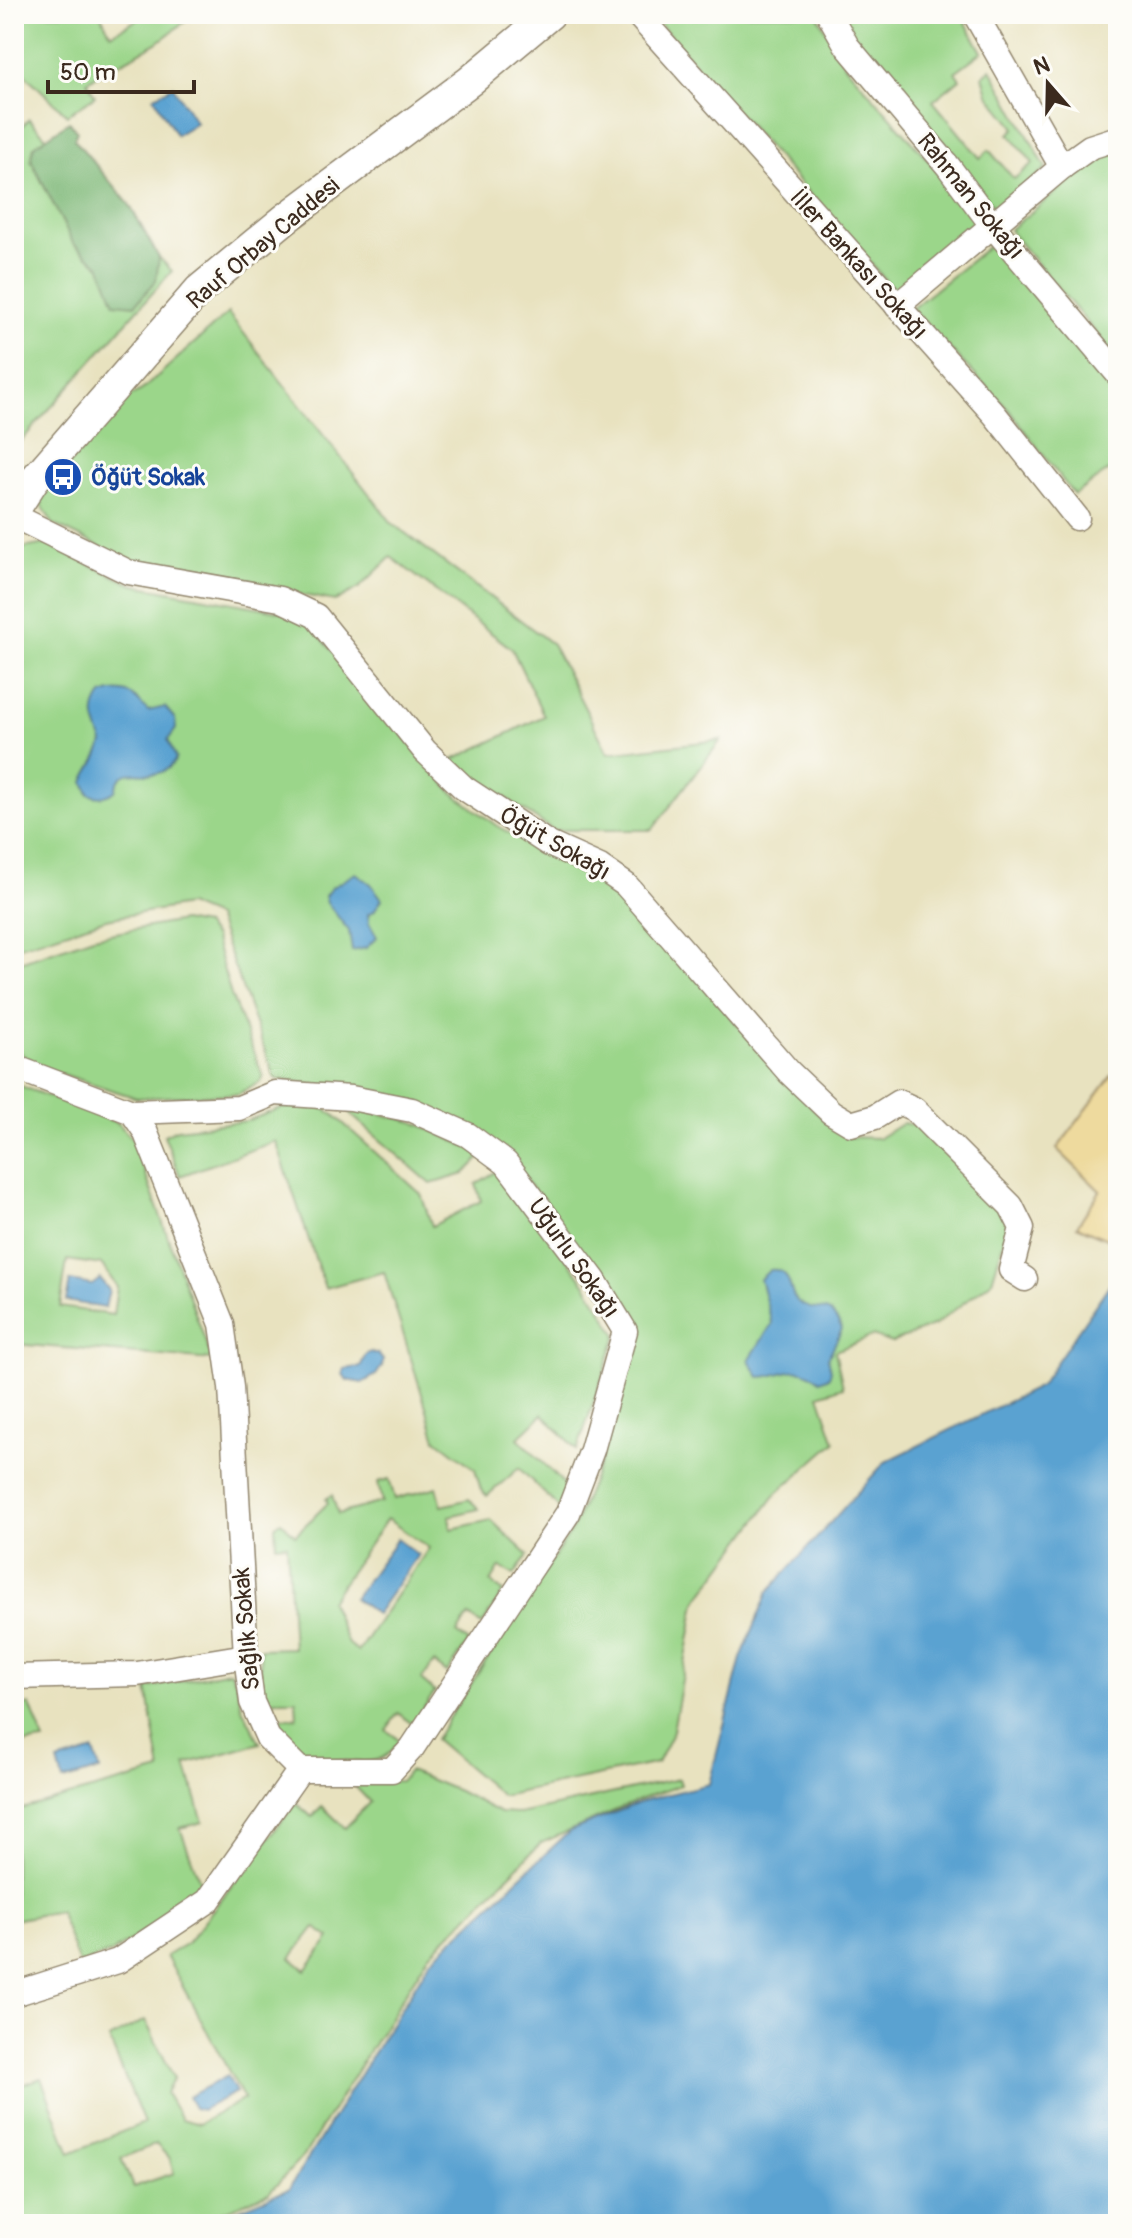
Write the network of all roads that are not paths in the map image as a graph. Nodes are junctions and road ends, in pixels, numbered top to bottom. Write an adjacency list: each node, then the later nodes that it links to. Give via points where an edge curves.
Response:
1 (535, 14): 11 (street, Rauf Orbay Caddesi, via 188,280)
2 (550, 14): 12 (street, Rauf Orbay Caddesi, via 199,290 33,481)
3 (637, 14): 9 (street, İller Bankası Sokağı)
4 (829, 14): 8 (street, Rahman Sokağı, via 847,46)
5 (975, 14): 7 (street)
6 (1118, 142): 7 (street, via 1090,147)
7 (1062, 167): 8 (street)
8 (992, 225): 9 (street); 10 (street, Rahman Sokağı)
9 (897, 306): 13 (street, İller Bankası Sokağı, via 995,415)
10 (1118, 374)
11 (14, 487)
12 (14, 514): 16 (street, Öğüt Sokağı, via 128,572 280,599 316,616 425,751 464,788 549,844 626,885 789,1072 831,1112 851,1124 899,1102 914,1109 1011,1206 1022,1228 1011,1270)
13 (1077, 518)
14 (14, 1067): 15 (street, Uğurlu Sokağı)
15 (132, 1112): 17 (street, Sağlık Sokak, via 145,1131 222,1324 231,1387); 19 (street, Uğurlu Sokağı, via 239,1108 275,1093 351,1098 412,1110 468,1135 506,1163 594,1280 625,1331 592,1450 568,1513 412,1748 392,1770)
16 (1025, 1279)
17 (246, 1656): 18 (street, via 137,1674); 19 (street, Sağlık Sokak, via 252,1702 268,1738)
18 (14, 1677)
19 (300, 1770): 20 (street, via 208,1901 118,1961)
20 (14, 1994)

